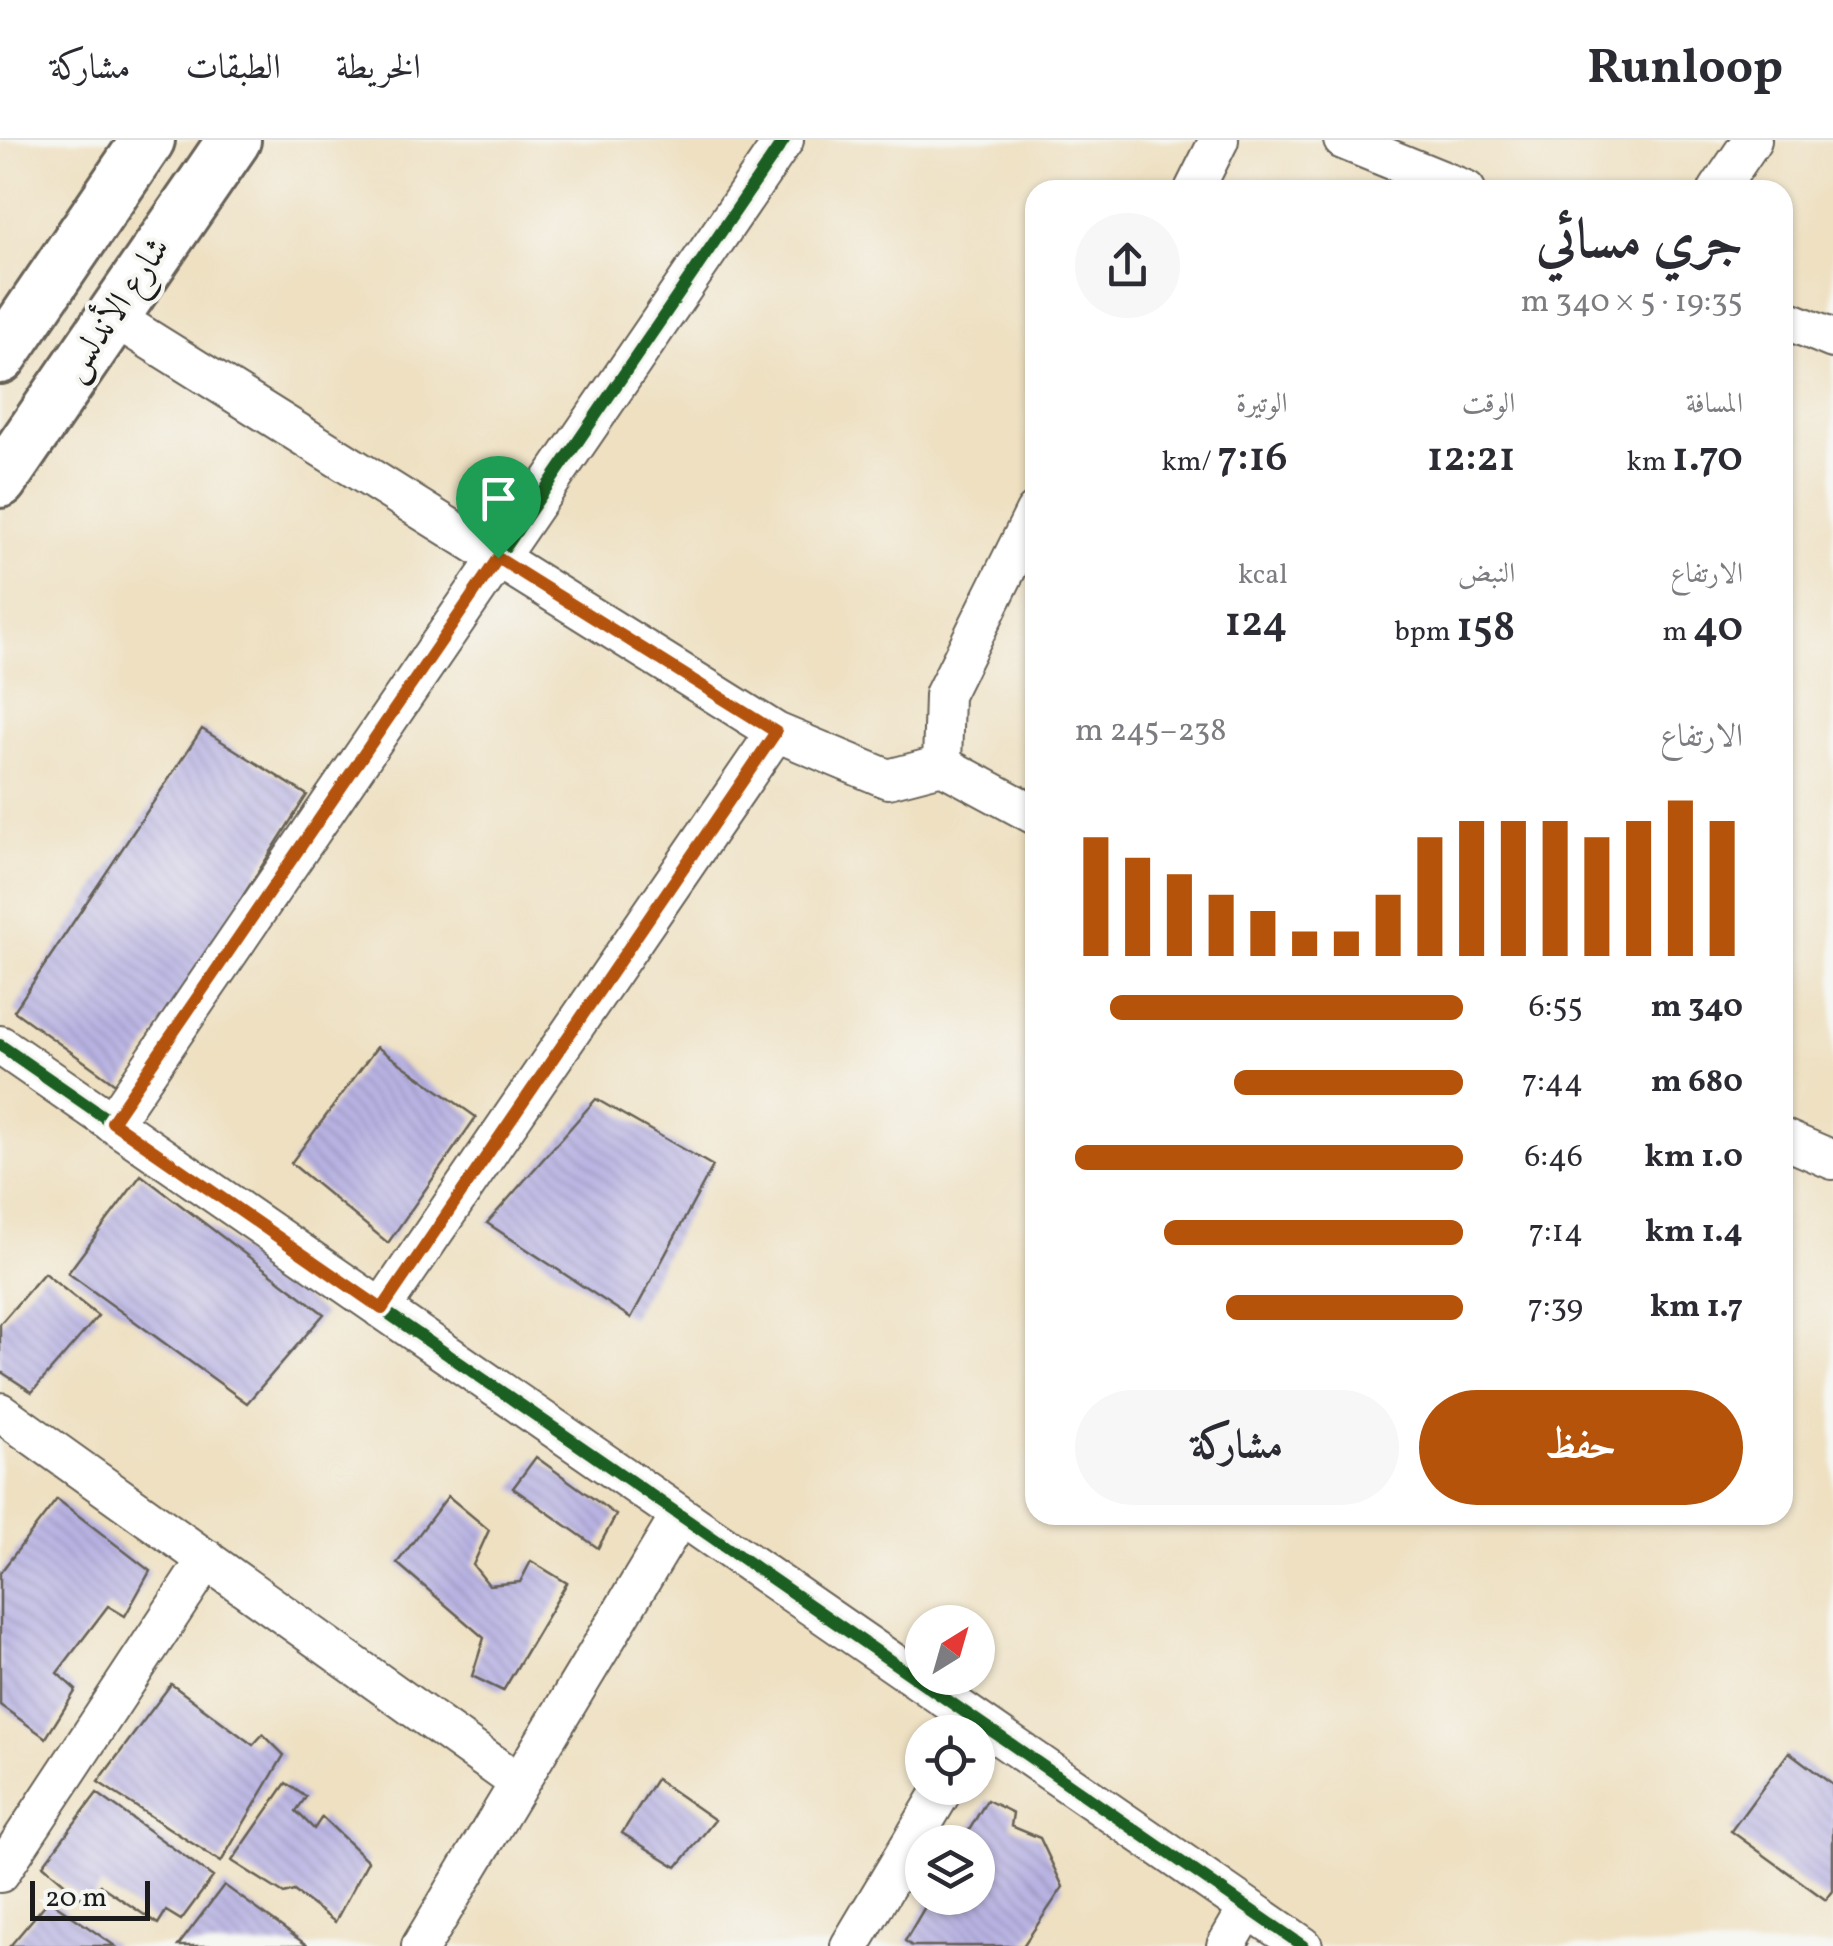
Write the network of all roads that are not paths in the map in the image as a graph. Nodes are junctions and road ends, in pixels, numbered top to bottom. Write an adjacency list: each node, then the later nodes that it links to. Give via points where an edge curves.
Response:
1 (148, 140): 13 (main road, شارع الأندلس)
2 (234, 140): 10 (main road, شارع الأندلس)
3 (784, 140): 16 (street)
4 (1219, 140): 7 (street)
5 (1343, 140): 8 (street)
6 (1752, 140): 9 (street)
7 (1199, 180)
8 (1441, 180)
9 (1725, 180)
10 (112, 317): 14 (main road, شارع الأندلس); 16 (street)
11 (1793, 323): 12 (street)
12 (1833, 339)
13 (0, 357)
14 (0, 481)
15 (1025, 532): 18 (street, via 944,696)
16 (498, 558): 17 (street); 21 (street)
17 (776, 732): 18 (street, via 888,779); 24 (street)
18 (942, 766): 19 (street)
19 (1025, 810)
20 (0, 1045): 21 (street)
21 (112, 1122): 24 (street)
22 (1793, 1143): 23 (street)
23 (1833, 1160)
24 (382, 1309): 26 (street)
25 (0, 1412): 27 (street)
26 (680, 1516): 28 (street); 30 (street)
27 (207, 1560): 30 (street); 32 (street)
28 (962, 1715)
29 (995, 1738): 33 (street)
30 (519, 1783): 34 (street)
31 (934, 1805): 35 (street)
32 (0, 1872)
33 (1248, 1908): 36 (street); 37 (street)
34 (421, 1946)
35 (850, 1946)
36 (1226, 1946)
37 (1303, 1946)

